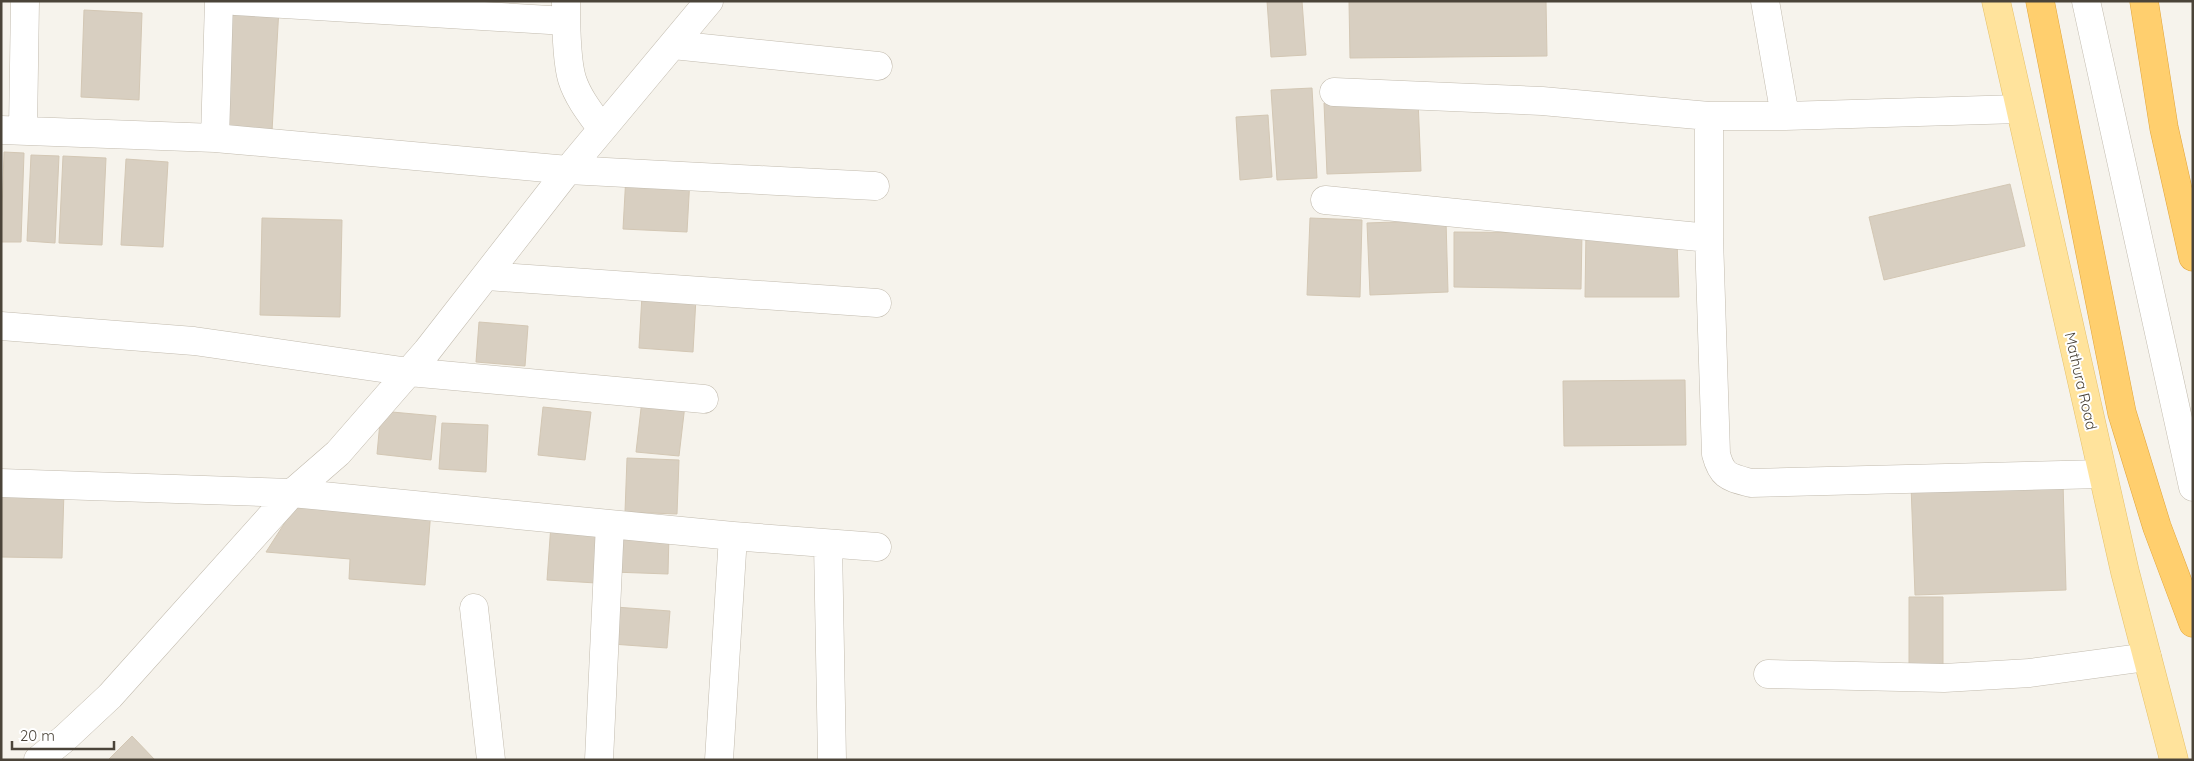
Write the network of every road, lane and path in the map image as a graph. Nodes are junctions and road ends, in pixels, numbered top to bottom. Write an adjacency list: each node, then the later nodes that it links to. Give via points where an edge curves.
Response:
1 (25, 1): 18 (street)
2 (219, 1): 19 (street)
3 (235, 1): 10 (street)
4 (709, 1): 11 (street)
5 (1765, 1): 16 (street)
6 (1996, 1): 14 (main road, Mathura Road)
7 (2040, 1): 39 (highway, via 2122,413 2157,527)
8 (2086, 1): 32 (street)
9 (2144, 1): 24 (highway, via 2164,128)
10 (566, 11): 17 (street, via 571,78 582,102)
11 (673, 45): 12 (street); 17 (street)
12 (878, 66)
13 (1334, 92): 15 (street, via 1542,101)
14 (2019, 109): 16 (street); 30 (main road, Mathura Road)
15 (1710, 116): 16 (street); 23 (street)
16 (1785, 116)
17 (602, 129): 20 (street)
18 (12, 130): 19 (street)
19 (214, 138): 20 (street)
20 (568, 170): 21 (street); 25 (street)
21 (875, 186)
22 (1325, 200): 23 (street)
23 (1709, 238): 30 (street, via 1716,454 1720,469 1733,478 1751,483)
24 (2193, 257)
25 (487, 276): 26 (street); 28 (street)
26 (877, 303)
27 (1, 326): 28 (street, via 194,341)
28 (409, 372): 29 (street); 33 (street, via 338,453)
29 (704, 400)
30 (2102, 474): 40 (main road, Mathura Road)
31 (1, 482): 33 (street)
32 (2193, 487)
33 (292, 493): 34 (street); 42 (street, via 110,696)
34 (610, 524): 35 (street); 44 (street)
35 (733, 536): 36 (street); 45 (street)
36 (828, 544): 37 (street); 46 (street)
37 (877, 547)
38 (474, 608): 43 (street)
39 (2193, 623)
40 (2147, 657): 41 (street, via 2030,673 1944,678); 47 (main road, Mathura Road)
41 (1768, 674)
42 (38, 760)
43 (491, 760)
44 (599, 760)
45 (719, 760)
46 (832, 760)
47 (2174, 760)

